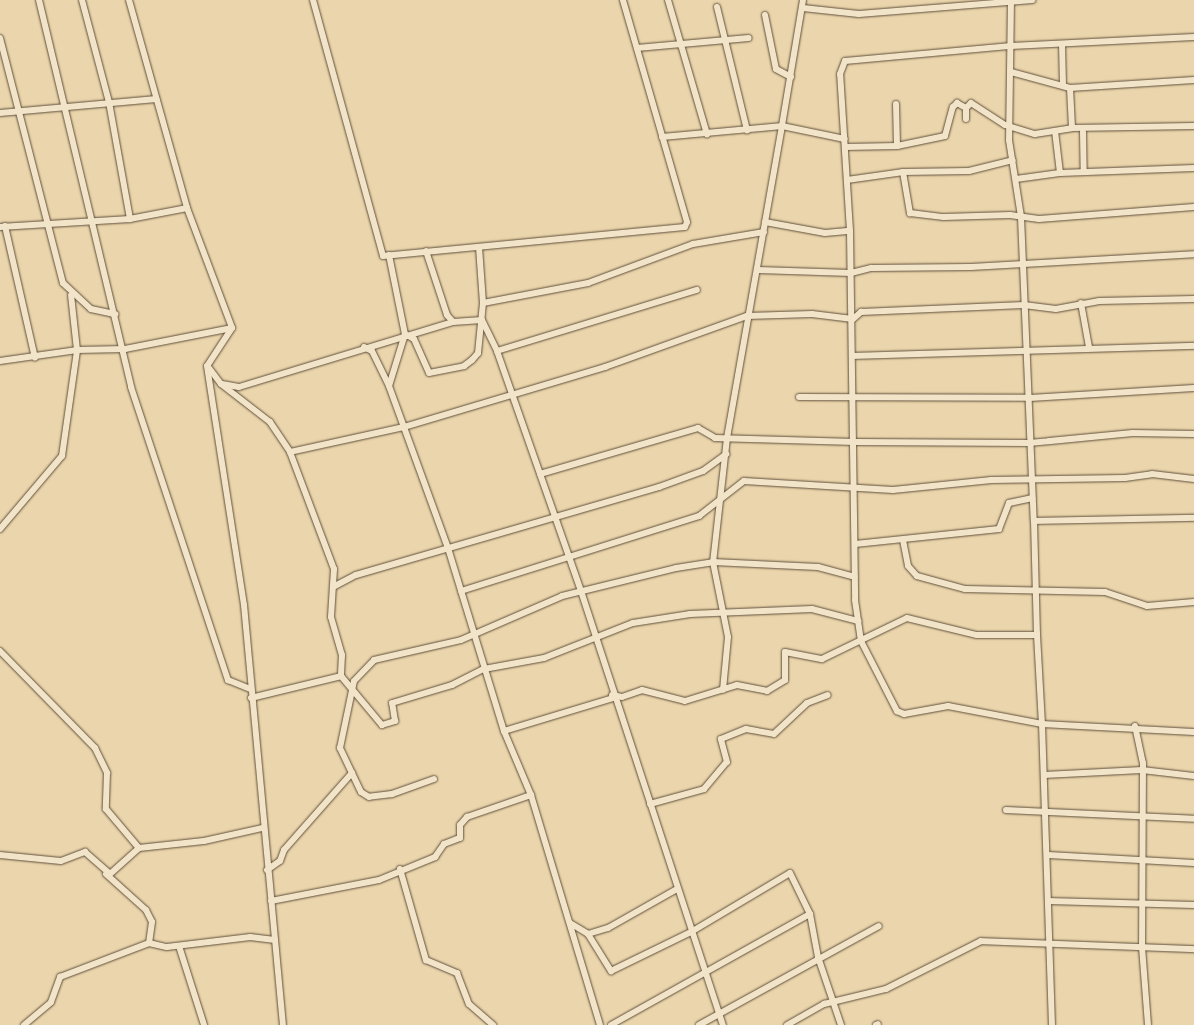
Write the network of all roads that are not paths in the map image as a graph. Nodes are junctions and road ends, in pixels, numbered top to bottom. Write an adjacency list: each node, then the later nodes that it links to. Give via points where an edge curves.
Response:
1 (39, 0): 29 (street)
2 (82, 0): 27 (street)
3 (129, 0): 26 (street)
4 (313, 0): 66 (street, via 380,252)
5 (623, 0): 20 (street)
6 (668, 0): 17 (street)
7 (803, 0): 11 (street)
8 (1011, 0): 9 (street); 11 (street, via 859,14); 19 (street)
9 (1032, 0)
10 (717, 7): 15 (street)
11 (802, 8): 22 (street)
12 (765, 16): 22 (street, via 776,69)
13 (1194, 37): 18 (street)
14 (0, 38): 31 (street)
15 (724, 38): 16 (street); 17 (street); 38 (street)
16 (749, 38)
17 (678, 42): 20 (street); 41 (street)
18 (1062, 44): 19 (street); 24 (street)
19 (1011, 46): 21 (street); 43 (street, via 845,61 840,74)
20 (637, 48): 42 (street)
21 (1011, 72): 24 (street); 35 (street)
22 (791, 76): 34 (street)
23 (1194, 80): 25 (street)
24 (1063, 85): 25 (street)
25 (1070, 88): 37 (street)
26 (156, 99): 27 (street); 54 (street)
27 (109, 102): 29 (street); 56 (street)
28 (896, 104): 44 (street)
29 (65, 107): 31 (street); 57 (street)
30 (966, 108): 33 (street); 35 (street, via 977,105); 44 (street, via 956,103 945,136)
31 (20, 111): 32 (street); 59 (street)
32 (0, 113)
33 (966, 120)
34 (782, 126): 38 (street); 43 (street); 58 (street)
35 (1010, 126): 39 (street, via 1035,134); 46 (street)
36 (1194, 126): 40 (street)
37 (1072, 128): 39 (street); 40 (street)
38 (747, 130): 41 (street)
39 (1055, 131): 50 (street)
40 (1083, 132): 48 (street)
41 (707, 134): 42 (street)
42 (662, 137): 63 (street, via 687,222 685,227)
43 (845, 139): 45 (street)
44 (897, 146): 45 (street)
45 (845, 147): 52 (street)
46 (1013, 160): 49 (street, via 969,171); 51 (street)
47 (1194, 168): 48 (street)
48 (1084, 171): 50 (street)
49 (904, 172): 52 (street); 55 (street, via 910,213 952,218)
50 (1060, 173): 51 (street)
51 (1016, 179): 55 (street)
52 (847, 180): 61 (street)
53 (1194, 207): 55 (street)
54 (187, 208): 56 (street); 81 (street)
55 (1021, 217): 67 (street)
56 (130, 219): 57 (street)
57 (93, 220): 59 (street); 76 (street)
58 (765, 222): 61 (street, via 825,233); 62 (street)
59 (46, 225): 60 (street); 71 (street, via 63,283)
60 (2, 227): 91 (street)
61 (850, 231): 69 (street)
62 (764, 232): 68 (street); 73 (street, via 693,244 579,285)
63 (479, 247): 64 (street); 73 (street)
64 (426, 251): 66 (street); 80 (street, via 442,306)
65 (1194, 254): 67 (street)
66 (389, 255): 82 (street)
67 (1023, 265): 69 (street, via 871,268); 75 (street)
68 (758, 270): 69 (street); 77 (street)
69 (851, 273): 78 (street)
70 (697, 290): 89 (street)
71 (71, 295): 76 (street, via 91,309); 87 (street)
72 (1194, 299): 74 (street)
73 (484, 303): 79 (street)
74 (1082, 303): 75 (street, via 1056,308); 85 (street)
75 (1024, 305): 78 (street, via 861,312); 88 (street)
76 (115, 314): 86 (street)
77 (747, 316): 78 (street, via 812,314); 97 (street, via 605,367); 103 (street)
78 (853, 319): 90 (street)
79 (482, 320): 80 (street); 82 (street, via 478,353 472,360 464,366 429,373 414,339); 89 (street)
80 (453, 322): 82 (street)
81 (232, 328): 86 (street); 93 (street)
82 (404, 334): 83 (street, via 382,344); 95 (street)
83 (362, 346): 94 (street, via 247,385); 95 (street, via 372,351)
84 (1194, 346): 85 (street)
85 (1089, 347): 88 (street)
86 (125, 349): 87 (street); 138 (street, via 131,387 202,610 228,680)
87 (77, 350): 91 (street); 117 (street, via 60,462)
88 (1027, 350): 90 (street); 99 (street)
89 (497, 351): 97 (street)
90 (854, 356): 100 (street)
91 (35, 358): 92 (street)
92 (0, 361)
93 (208, 366): 94 (street); 138 (street, via 243,596)
94 (221, 384): 106 (street, via 270,422)
95 (389, 386): 101 (street)
96 (1194, 388): 99 (street)
97 (512, 394): 101 (street); 108 (street)
98 (799, 397): 100 (street)
99 (1030, 398): 100 (street); 105 (street)
100 (855, 399): 104 (street)
101 (404, 427): 106 (street); 120 (street)
102 (1194, 434): 105 (street, via 1133,433)
103 (727, 438): 104 (street); 107 (street); 108 (street, via 715,438 698,428)
104 (855, 442): 105 (street); 111 (street)
105 (1029, 443): 110 (street)
106 (290, 452): 124 (street, via 334,569)
107 (726, 454): 112 (street); 114 (street, via 702,471 659,487)
108 (540, 474): 114 (street)
109 (1194, 478): 110 (street, via 1152,474)
110 (1032, 480): 111 (street, via 893,490); 113 (street)
111 (855, 487): 112 (street, via 751,480); 119 (street)
112 (721, 497): 121 (street, via 698,516 610,548); 122 (street)
113 (1032, 498): 116 (street); 118 (street, via 1009,503 999,529)
114 (554, 517): 120 (street); 121 (street)
115 (1194, 518): 116 (street)
116 (1034, 521): 127 (street)
117 (0, 529)
118 (903, 540): 119 (street); 127 (street, via 908,566 917,576 965,589)
119 (855, 544): 123 (street)
120 (448, 548): 124 (street, via 356,574); 125 (street)
121 (568, 557): 125 (street); 126 (street)
122 (713, 562): 123 (street, via 818,567); 126 (street); 129 (street)
123 (855, 577): 130 (street)
124 (333, 587): 137 (street, via 331,617 342,655)
125 (461, 591): 131 (street)
126 (581, 591): 131 (street); 133 (street)
127 (1037, 591): 128 (street, via 1104,592 1147,606); 132 (street)
128 (1194, 602)
129 (723, 614): 130 (street, via 812,609); 133 (street, via 690,614 633,623); 139 (street, via 729,658)
130 (858, 621): 134 (street)
131 (474, 635): 136 (street); 140 (street, via 374,660 356,678)
132 (1037, 635): 134 (street, via 977,635 908,618); 144 (street)
133 (595, 639): 136 (street, via 544,658); 142 (street)
134 (861, 642): 139 (street, via 822,659 785,652 785,680 767,691 748,685); 144 (street, via 897,710 904,714 948,706)
135 (0, 651): 160 (street, via 95,748 107,773 106,809)
136 (484, 669): 140 (street, via 452,685 392,704 396,717 392,726 382,725); 146 (street)
137 (341, 676): 140 (street); 143 (street)
138 (250, 689): 143 (street)
139 (723, 690): 142 (street, via 685,701 642,690 622,697)
140 (351, 692): 149 (street, via 340,748)
141 (828, 695): 154 (street, via 807,703 774,734 746,729 721,739 727,762 704,789)
142 (612, 696): 146 (street); 154 (street)
143 (251, 698): 159 (street)
144 (1042, 724): 145 (street); 150 (street)
145 (1135, 726): 147 (street); 148 (street)
146 (504, 731): 153 (street)
147 (1194, 732)
148 (1142, 770): 150 (street); 151 (street); 157 (street)
149 (352, 773): 152 (street, via 361,792 369,797); 166 (street, via 284,850 280,861)
150 (1044, 775): 156 (street)
151 (1194, 776)
152 (434, 779)
153 (531, 794): 165 (street, via 467,817 460,825 460,838 444,844 435,857); 174 (street)
154 (650, 804): 168 (street)
155 (1006, 810): 156 (street)
156 (1046, 811): 157 (street); 162 (street)
157 (1142, 817): 158 (street); 163 (street)
158 (1194, 819)
159 (262, 828): 160 (street, via 204,841); 166 (street)
160 (139, 848): 167 (street)
161 (0, 855): 167 (street, via 61,861 85,852)
162 (1048, 855): 163 (street); 170 (street)
163 (1142, 860): 164 (street); 171 (street)
164 (1194, 863)
165 (400, 869): 169 (street, via 379,880); 191 (street, via 426,960 457,973 469,1004)
166 (267, 870): 169 (street)
167 (105, 874): 180 (street, via 146,910 152,922)
168 (678, 889): 176 (street); 177 (street, via 608,928)
169 (271, 901): 178 (street)
170 (1048, 901): 171 (street); 179 (street)
171 (1142, 904): 172 (street); 182 (street)
172 (1194, 905)
173 (810, 914): 176 (street, via 790,873); 184 (street); 185 (street)
174 (570, 923): 177 (street); 192 (street)
175 (879, 926): 184 (street)
176 (691, 932): 177 (street, via 611,971); 185 (street)
177 (588, 934)
178 (273, 940): 181 (street, via 250,938); 190 (street)
179 (1048, 942): 182 (street); 186 (street, via 981,941 886,989); 198 (street)
180 (149, 943): 181 (street); 188 (street, via 60,977 51,1002)
181 (179, 946): 189 (street)
182 (1142, 947): 183 (street); 199 (street)
183 (1194, 949)
184 (818, 957): 186 (street); 187 (street)
185 (705, 974): 187 (street); 193 (street)
186 (834, 1002): 196 (street); 197 (street)
187 (718, 1013): 194 (street); 195 (street)
188 (24, 1025)
189 (204, 1025)
190 (283, 1025)
191 (493, 1025)
192 (600, 1025)
193 (612, 1025)
194 (699, 1025)
195 (722, 1025)
196 (787, 1025)
197 (840, 1025)
198 (1052, 1025)
199 (1148, 1025)

